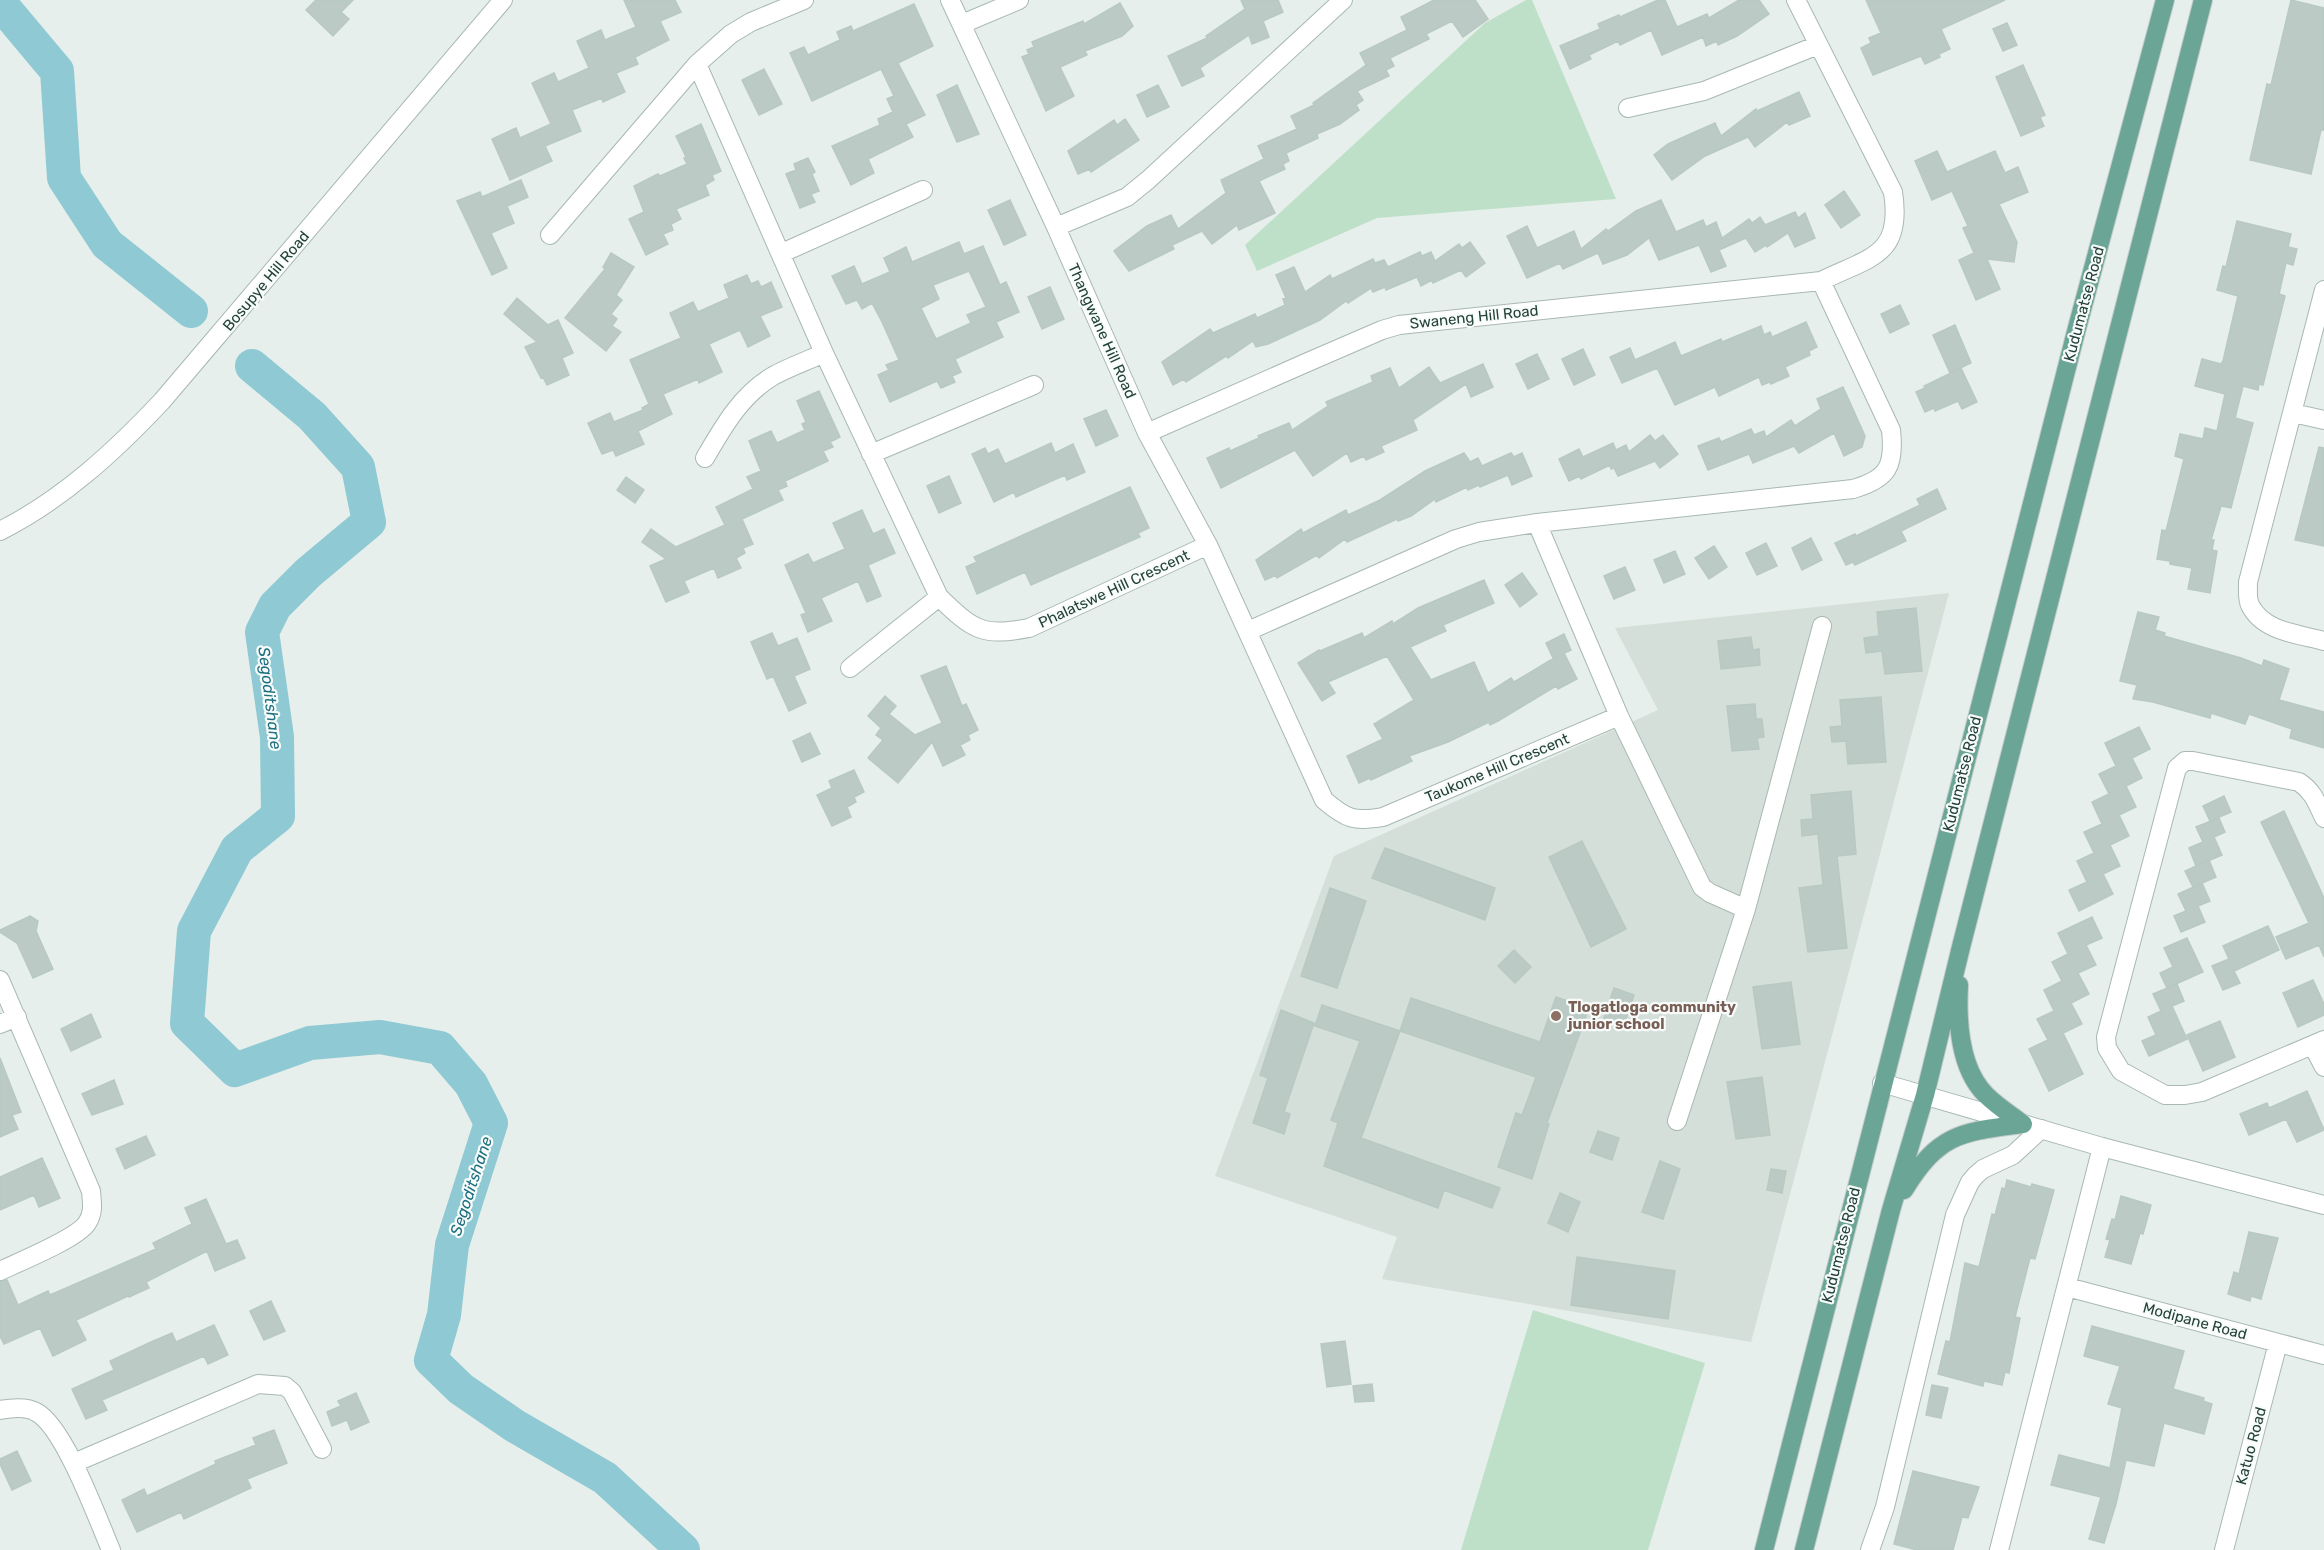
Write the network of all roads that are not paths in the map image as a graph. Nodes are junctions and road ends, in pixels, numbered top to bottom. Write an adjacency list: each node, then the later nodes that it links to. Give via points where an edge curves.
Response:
1 (503, 0): 27 (street, Bosupye Hill Road, via 162,401 94,468)
2 (804, 0): 11 (street, via 751,22)
3 (950, 0): 9 (street, Thangwane Hill Road)
4 (1019, 0): 9 (street)
5 (1343, 0): 14 (street, via 1127,197)
6 (1796, 0): 10 (street, Swaneng Hill Road)
7 (2165, 0): 44 (main road, Kudumatse Road)
8 (2203, 0): 38 (main road)
9 (962, 24): 14 (street, Thangwane Hill Road)
10 (1818, 45): 12 (street, via 1704,91); 17 (street, Swaneng Hill Road, via 1893,192 1896,212 1888,244 1876,255)
11 (697, 64): 15 (street); 16 (street)
12 (1628, 108)
13 (923, 190): 16 (street)
14 (1056, 227): 23 (street, Thangwane Hill Road)
15 (550, 235)
16 (782, 253): 19 (street)
17 (1821, 281): 23 (street, Swaneng Hill Road, via 1399,325); 26 (street, via 1891,430 1893,452 1887,472 1872,484 1853,489)
18 (2324, 290): 21 (street)
19 (824, 353): 24 (street); 25 (street, via 772,377 750,393)
20 (1034, 385): 24 (street)
21 (2293, 413): 22 (street); 32 (street, via 2248,582 2250,604 2261,619 2277,629)
22 (2324, 420)
23 (1147, 433): 28 (street, Thangwane Hill Road)
24 (871, 454): 29 (street)
25 (705, 458)
26 (1537, 523): 31 (street, via 1456,539); 35 (street)
27 (0, 531)
28 (1208, 546): 29 (street, Phalatswe Hill Crescent, via 1029,628 1005,633 983,631 964,621); 31 (street, Thangwane Hill Road)
29 (939, 597): 34 (street)
30 (1822, 626): 37 (street)
31 (1248, 631): 33 (street, Thangwane Hill Road)
32 (2324, 640)
33 (1261, 659): 35 (street, Taukome Hill Crescent, via 1324,800 1339,813 1360,821 1383,817)
34 (850, 668)
35 (1619, 716): 37 (street, via 1702,886)
36 (2324, 818): 42 (street, via 2315,797 2299,782 2193,761 2185,761 2177,768 2106,1037 2107,1048 2121,1071 2165,1095 2202,1092)
37 (1746, 909): 46 (street)
38 (1960, 947): 45 (main road); 47 (main road, via 1958,999 1968,1070 1986,1095)
39 (0, 980): 40 (street)
40 (17, 1017): 41 (street); 51 (street, via 91,1191 93,1209 87,1224 76,1234)
41 (0, 1024)
42 (2319, 1043): 43 (street)
43 (2324, 1067)
44 (1882, 1083): 45 (street); 59 (main road, Kudumatse Road)
45 (1925, 1095): 47 (street); 50 (main road)
46 (1677, 1121)
47 (2032, 1126): 48 (street); 50 (main road, via 1972,1130 1949,1140 1927,1156); 61 (street, via 2013,1155 1976,1175 1955,1215 1885,1507)
48 (2102, 1147): 49 (street); 52 (street)
49 (2324, 1205)
50 (1891, 1210): 60 (main road)
51 (0, 1271)
52 (2067, 1287): 53 (street, Modipane Road); 62 (street)
53 (2278, 1343): 54 (street, Modipane Road); 63 (street, Katuo Road)
54 (2324, 1355)
55 (0, 1410): 57 (street, via 36,1412 46,1420)
56 (322, 1449): 57 (street, via 292,1392 285,1386 258,1384)
57 (74, 1463): 58 (street)
58 (111, 1550)
59 (1764, 1550)
60 (1804, 1550)
61 (1870, 1550)
62 (1999, 1550)
63 (2224, 1550)

